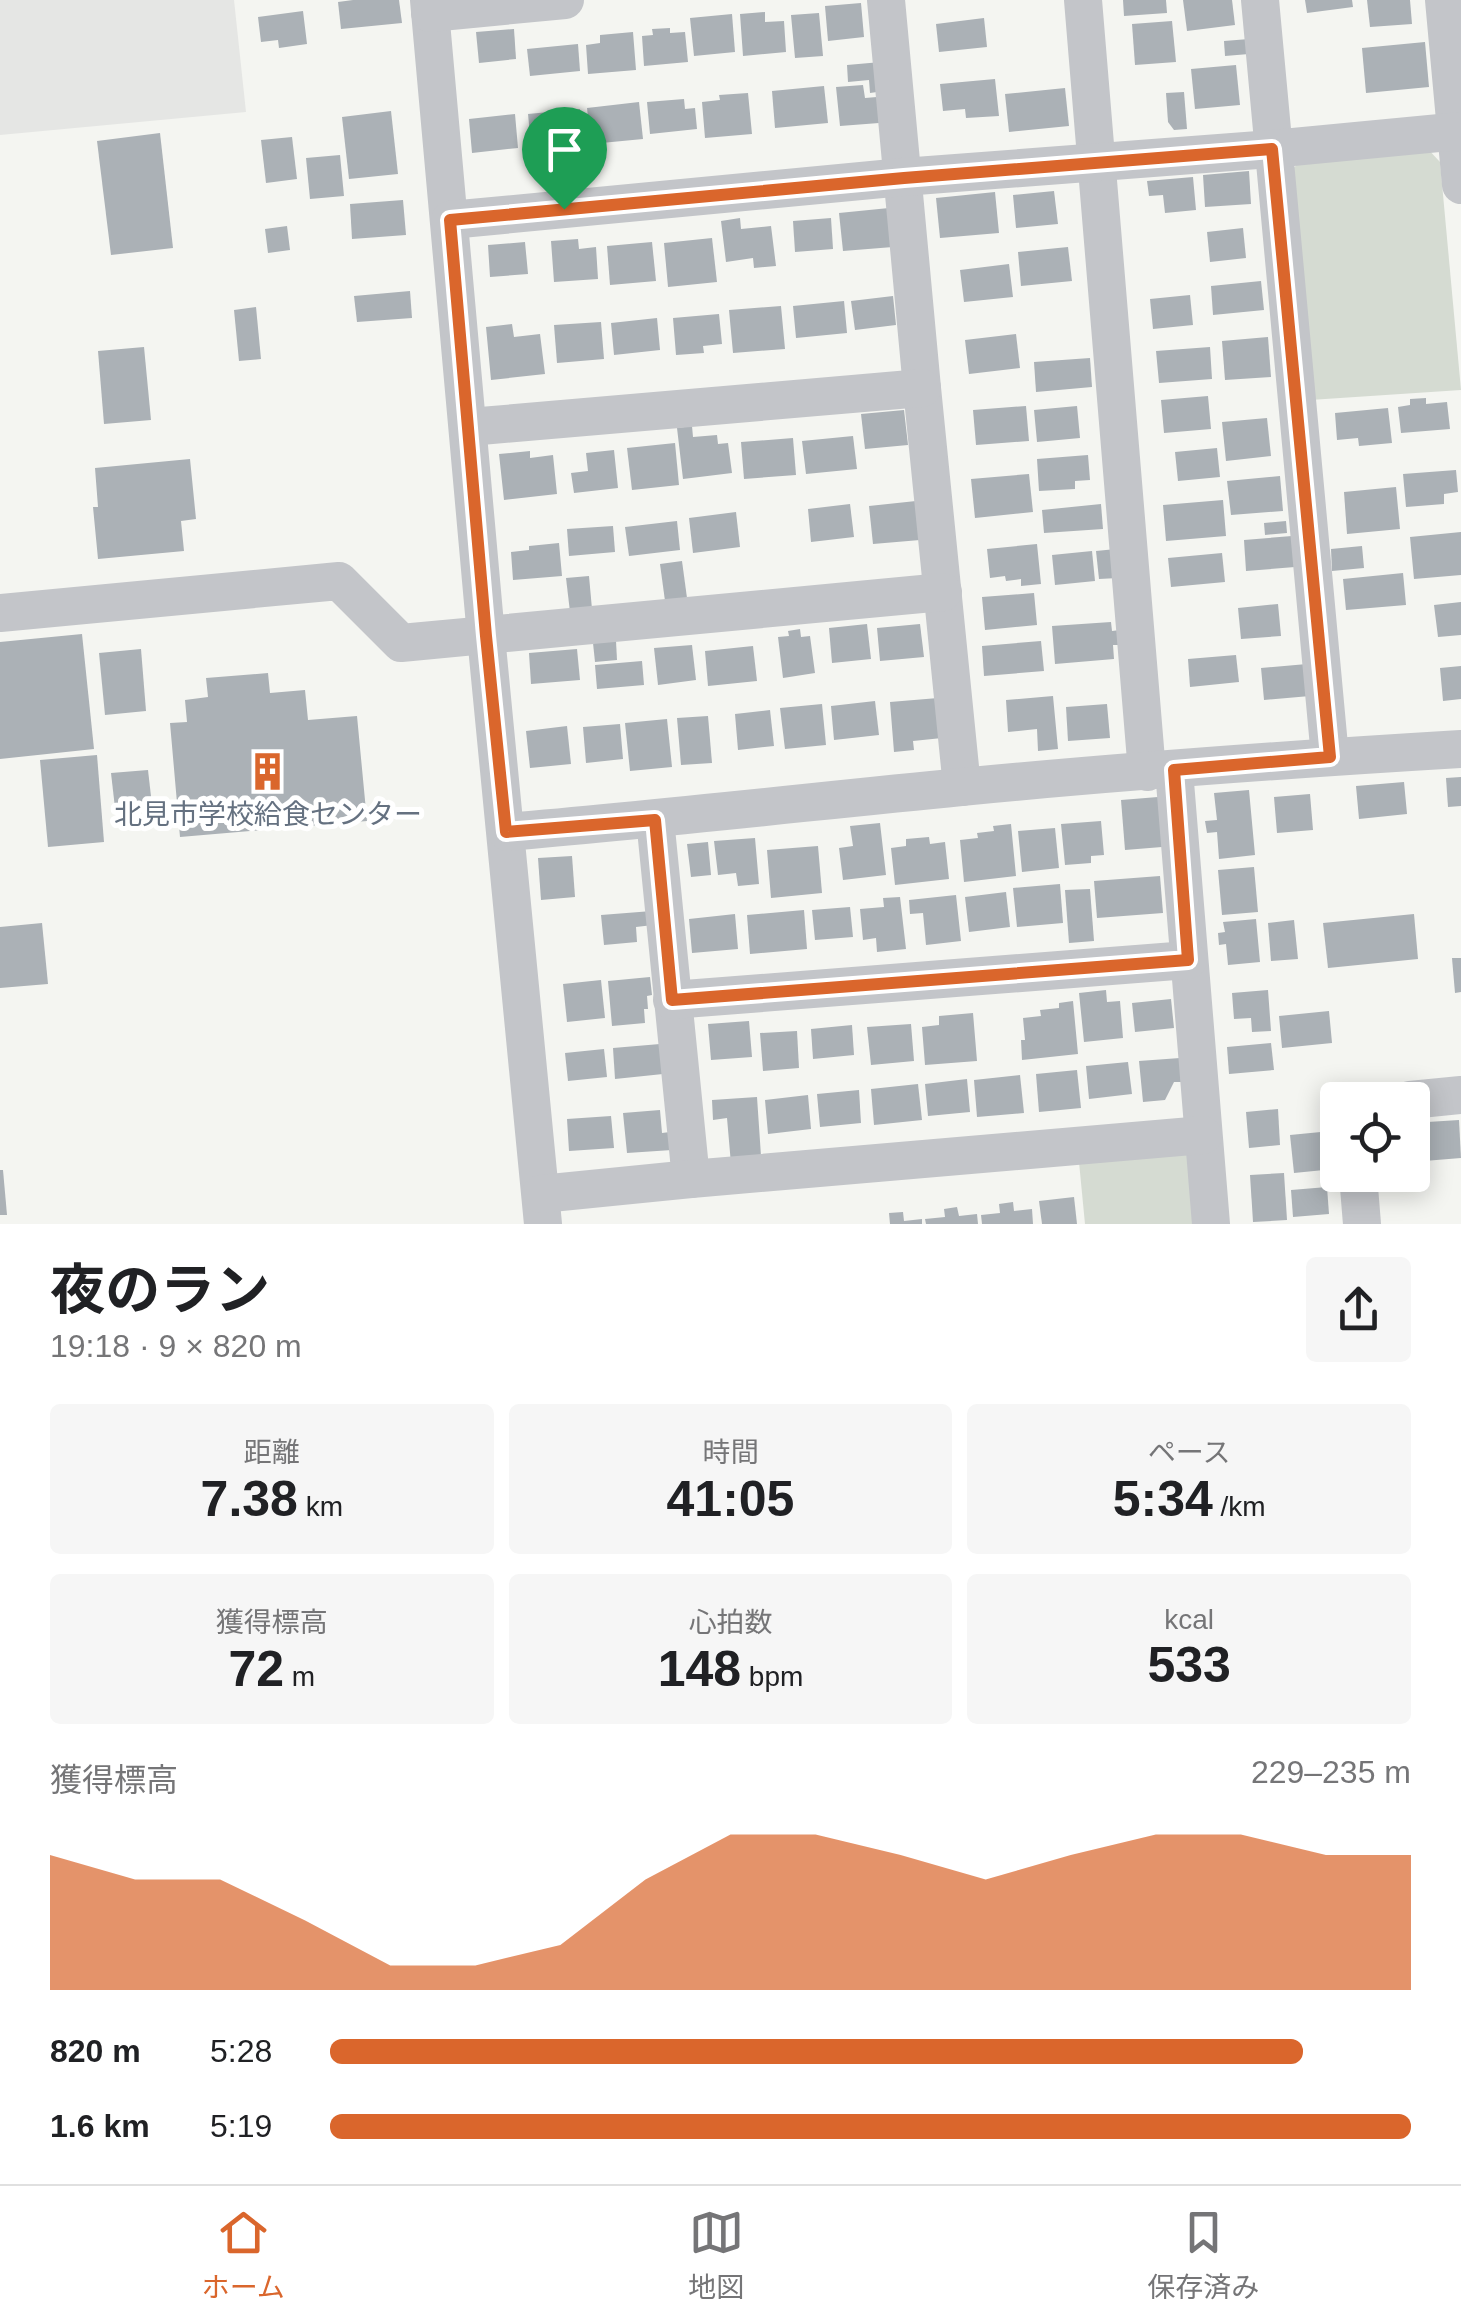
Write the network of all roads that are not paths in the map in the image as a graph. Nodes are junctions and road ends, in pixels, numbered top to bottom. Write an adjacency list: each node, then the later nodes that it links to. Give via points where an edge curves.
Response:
1 (564, 0): 6 (street)
2 (886, 0): 10 (street)
3 (1082, 0): 9 (street)
4 (1260, 0): 8 (street)
5 (1444, 0): 7 (street)
6 (430, 7): 12 (street)
7 (1459, 131): 8 (street); 11 (street)
8 (1272, 149): 9 (street); 19 (street)
9 (1097, 162): 10 (street); 20 (street)
10 (904, 178): 12 (street); 13 (street)
11 (1461, 184)
12 (450, 220): 14 (street)
13 (922, 388): 14 (street); 15 (street)
14 (468, 427): 17 (street)
15 (943, 592): 17 (street); 21 (street)
16 (0, 613): 17 (street, via 339,581 401,643)
17 (486, 636): 23 (street)
18 (1461, 749): 19 (street)
19 (1330, 757): 20 (street)
20 (1160, 771): 21 (street); 24 (street)
21 (962, 787): 22 (street)
22 (655, 820): 23 (street); 25 (street)
23 (506, 832): 31 (street)
24 (1188, 960): 25 (street); 28 (street)
25 (672, 1000): 29 (street)
26 (1461, 1094): 27 (street)
27 (1430, 1098)
28 (1202, 1136): 29 (street); 32 (street)
29 (691, 1178): 31 (street)
30 (1359, 1192): 33 (street)
31 (542, 1209)
32 (1211, 1224)
33 (1362, 1224)

